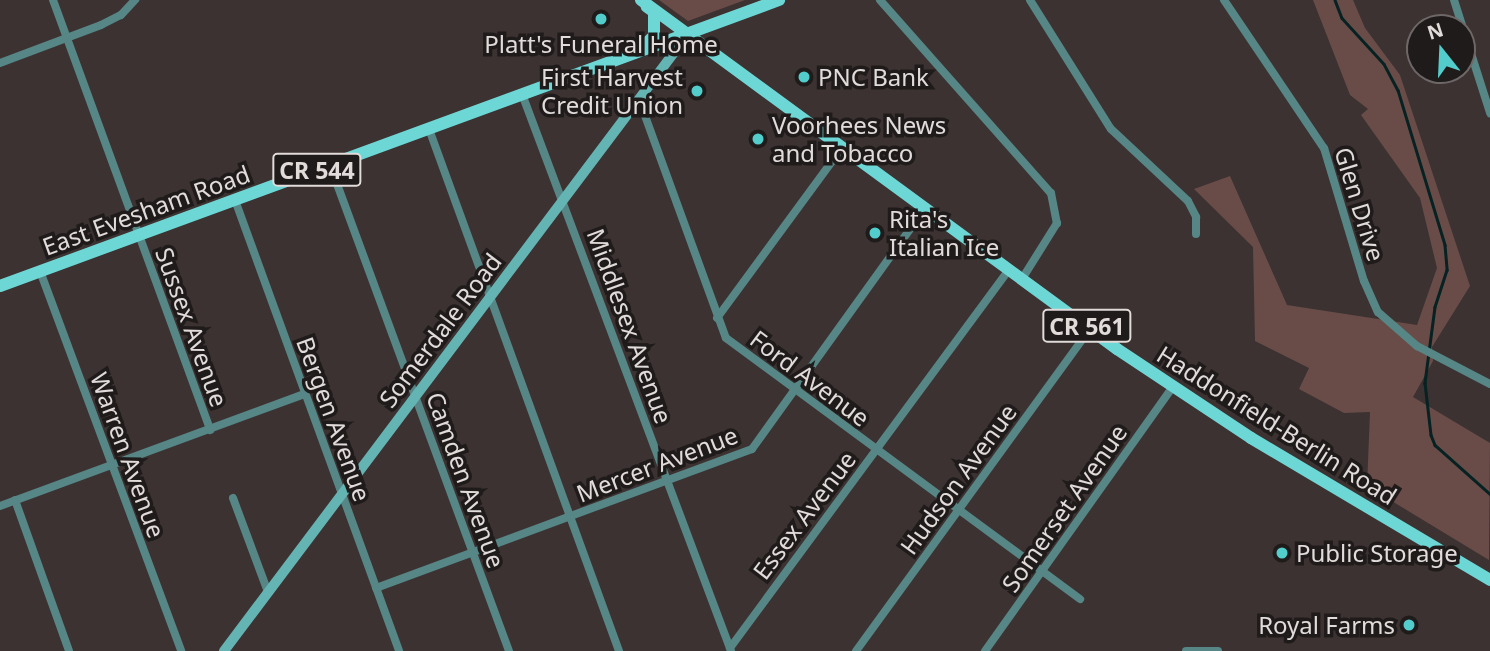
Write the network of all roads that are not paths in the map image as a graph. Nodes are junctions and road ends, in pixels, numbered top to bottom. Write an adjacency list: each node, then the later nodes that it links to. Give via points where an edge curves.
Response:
1 (53, 0): 11 (street, Sussex Avenue)
2 (135, 0): 11 (street, via 121,15)
3 (779, 0): 9 (main road, East Evesham Road / CR 544)
4 (880, 0): 28 (street, via 1051,193 1057,223)
5 (1030, 0): 25 (street, via 1111,129 1188,201 1196,217)
6 (1224, 0): 33 (street, Glen Drive, via 1324,148 1364,282 1378,312 1417,346)
7 (1454, 0): 17 (street)
8 (644, 2): 10 (main road, Haddonfield-Berlin Road / CR 561); 12 (main road, via 654,12 654,36)
9 (722, 21): 10 (main road, East Evesham Road / CR 544); 13 (main road, via 714,40)
10 (688, 34): 12 (main road, East Evesham Road / CR 544); 13 (main road, Haddonfield-Berlin Road / CR 561); 16 (main road, Somerdale Road)
11 (65, 38): 14 (street); 24 (street, Sussex Avenue)
12 (634, 54): 15 (main road, East Evesham Road / CR 544)
13 (724, 60): 19 (main road, Haddonfield-Berlin Road / CR 561)
14 (0, 64)
15 (522, 94): 18 (main road, East Evesham Road / CR 544); 22 (street, Middlesex Avenue)
16 (640, 102): 22 (main road, Somerdale Road); 31 (street, Ford Avenue)
17 (1490, 113)
18 (429, 129): 20 (main road, East Evesham Road / CR 544); 30 (street)
19 (842, 148): 23 (main road, Haddonfield-Berlin Road / CR 561); 31 (street)
20 (330, 165): 21 (main road, East Evesham Road / CR 544); 37 (street, Camden Avenue)
21 (235, 200): 24 (main road, East Evesham Road / CR 544); 36 (street, Bergen Avenue)
22 (565, 201): 30 (main road, Somerdale Road); 41 (street, Middlesex Avenue)
23 (925, 208): 26 (main road, Haddonfield-Berlin Road / CR 561); 35 (street, Mercer Avenue)
24 (137, 234): 27 (main road, East Evesham Road / CR 544); 38 (street, Sussex Avenue)
25 (1196, 234)
26 (1009, 269): 28 (main road, Haddonfield-Berlin Road / CR 561); 39 (street, Essex Avenue)
27 (40, 271): 29 (main road, East Evesham Road / CR 544); 40 (street, Warren Avenue)
28 (1022, 279): 32 (main road, Haddonfield-Berlin Road / CR 561)
29 (0, 286)
30 (490, 298): 37 (main road, Somerdale Road); 47 (street)
31 (717, 318): 35 (street, Ford Avenue, via 734,346)
32 (1090, 329): 34 (main road, Haddonfield-Berlin Road / CR 561); 46 (street, Hudson Avenue)
33 (1490, 384)
34 (1173, 386): 49 (street, Somerset Avenue); 50 (main road, Haddonfield-Berlin Road / CR 561, via 1251,438)
35 (793, 391): 39 (street, Ford Avenue); 41 (street, Mercer Avenue, via 752,449)
36 (304, 394): 38 (street); 42 (street, Bergen Avenue)
37 (414, 397): 42 (main road, Somerdale Road); 48 (street, Camden Avenue)
38 (210, 430): 40 (street)
39 (876, 451): 46 (street, Ford Avenue); 54 (street, Essex Avenue)
40 (111, 465): 44 (street); 56 (street, Warren Avenue)
41 (666, 482): 47 (street, Mercer Avenue); 54 (street, Middlesex Avenue)
42 (341, 495): 51 (street, Bergen Avenue); 52 (main road, Somerdale Road)
43 (233, 498): 52 (street)
44 (15, 500): 45 (street); 55 (street)
45 (0, 506)
46 (959, 512): 49 (street, Ford Avenue); 61 (street, Hudson Avenue)
47 (569, 519): 48 (street, Mercer Avenue); 60 (street)
48 (473, 554): 51 (street, Mercer Avenue); 59 (street, Camden Avenue)
49 (1042, 572): 53 (street, Ford Avenue); 62 (street, Somerset Avenue)
50 (1490, 580)
51 (376, 588): 58 (street, Bergen Avenue)
52 (268, 592): 57 (main road, Somerdale Road)
53 (1080, 598)
54 (730, 650)
55 (69, 651)
56 (181, 651)
57 (225, 651)
58 (399, 651)
59 (509, 651)
60 (619, 651)
61 (856, 651)
62 (985, 651)
63 (1186, 651): 64 (street)
64 (1218, 651)

